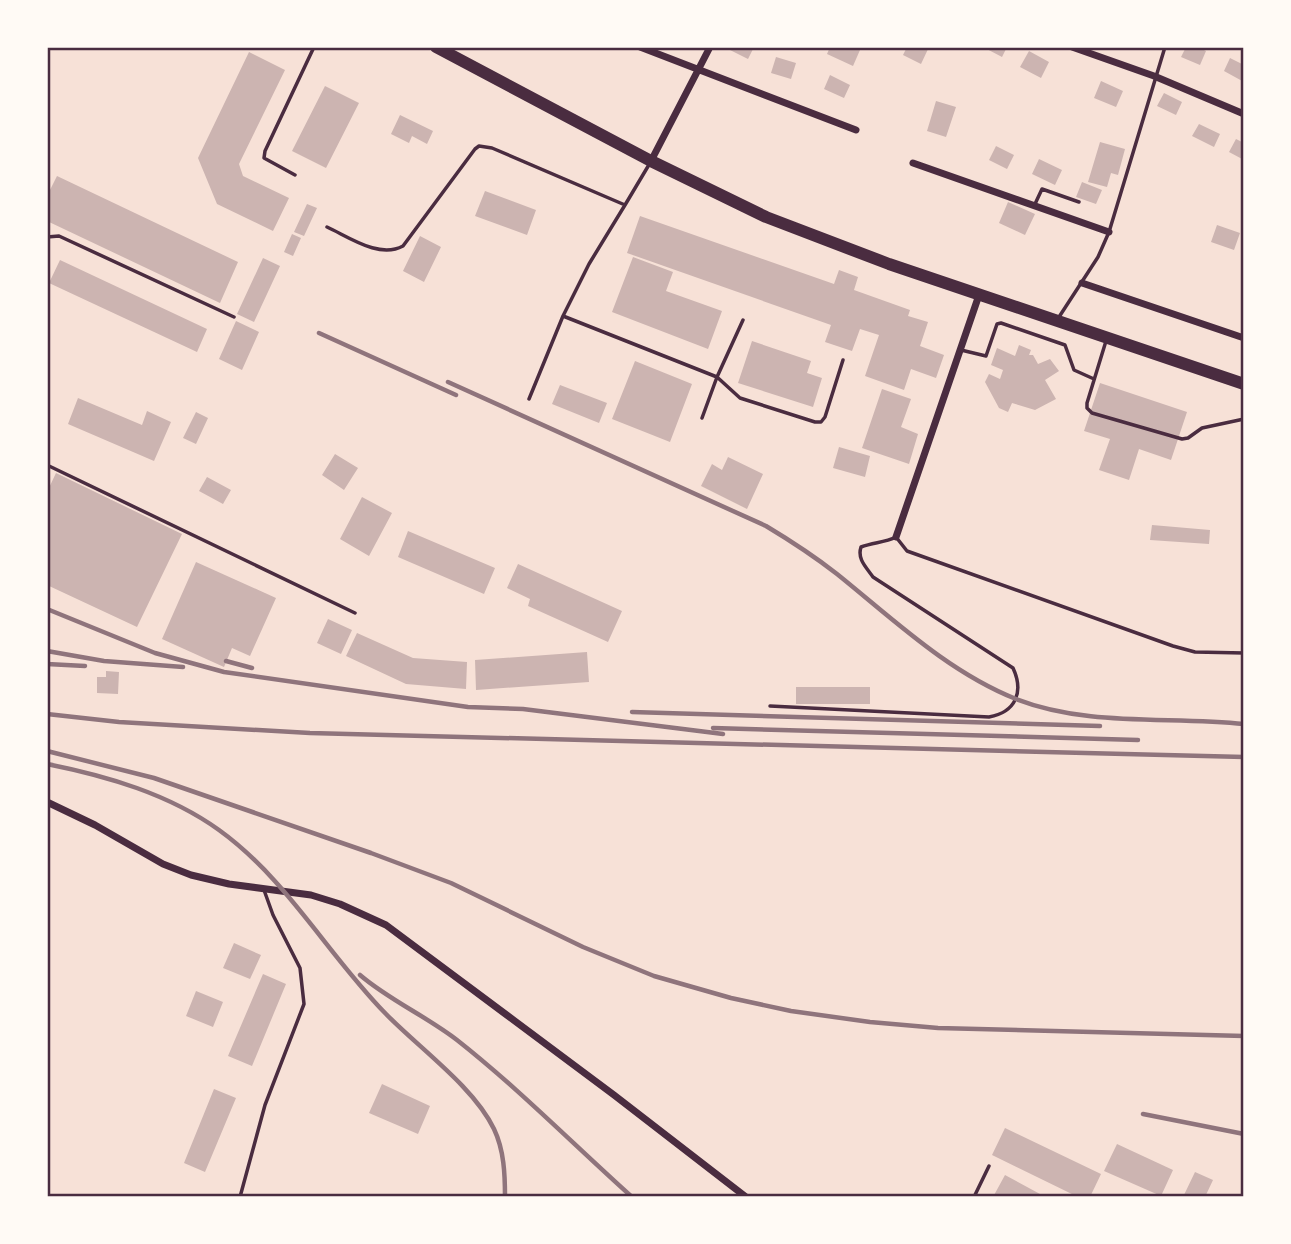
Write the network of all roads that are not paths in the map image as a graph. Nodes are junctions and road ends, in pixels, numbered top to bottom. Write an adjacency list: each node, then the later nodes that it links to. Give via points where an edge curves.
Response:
1 (314, 47): 13 (lane, via 265,151 264,158)
2 (436, 47): 11 (main road)
3 (640, 47): 7 (street)
4 (710, 47): 7 (street)
5 (1072, 47): 8 (street)
6 (1165, 47): 8 (lane)
7 (700, 69): 10 (street); 11 (street)
8 (1154, 76): 9 (street); 18 (lane)
9 (1244, 114)
10 (856, 130)
11 (651, 161): 15 (lane); 21 (main road, via 828,242)
12 (913, 163): 16 (street)
13 (295, 175)
14 (1079, 202): 16 (lane, via 1042,189)
15 (625, 205): 17 (lane, via 479,146 403,246 394,251 374,248); 22 (lane)
16 (1034, 206): 18 (street)
17 (327, 227)
18 (1109, 232): 20 (lane)
19 (47, 237): 23 (lane, via 59,236)
20 (1082, 283): 25 (lane); 27 (street)
21 (979, 295): 25 (main road); 28 (street)
22 (563, 316): 30 (lane); 33 (lane)
23 (234, 317)
24 (743, 320): 30 (lane)
25 (1055, 322): 26 (main road)
26 (1107, 338): 31 (lane); 32 (main road)
27 (1244, 338)
28 (961, 350): 31 (lane, via 986,356 1001,323 1065,345 1074,370); 38 (street)
29 (843, 360): 30 (lane, via 821,422 740,398)
30 (717, 377): 34 (lane)
31 (1094, 379): 35 (lane, via 1087,403 1092,413 1173,438 1188,438 1202,428)
32 (1244, 384)
33 (529, 399)
34 (702, 418)
35 (1244, 419)
36 (47, 426): 37 (lane)
37 (47, 465): 39 (lane)
38 (896, 537): 40 (lane, via 907,551 1173,646 1195,652); 41 (lane, via 861,547 862,563 873,577 1013,668 1018,690 1011,707 1003,715 989,717)
39 (355, 613)
40 (1244, 653)
41 (770, 706)
42 (47, 802): 43 (street, via 163,864 191,875)
43 (263, 888): 45 (lane, via 300,968 304,1004 265,1105); 46 (street, via 312,895 386,925)
44 (989, 1166): 47 (lane)
45 (240, 1197)
46 (746, 1197)
47 (974, 1197)

